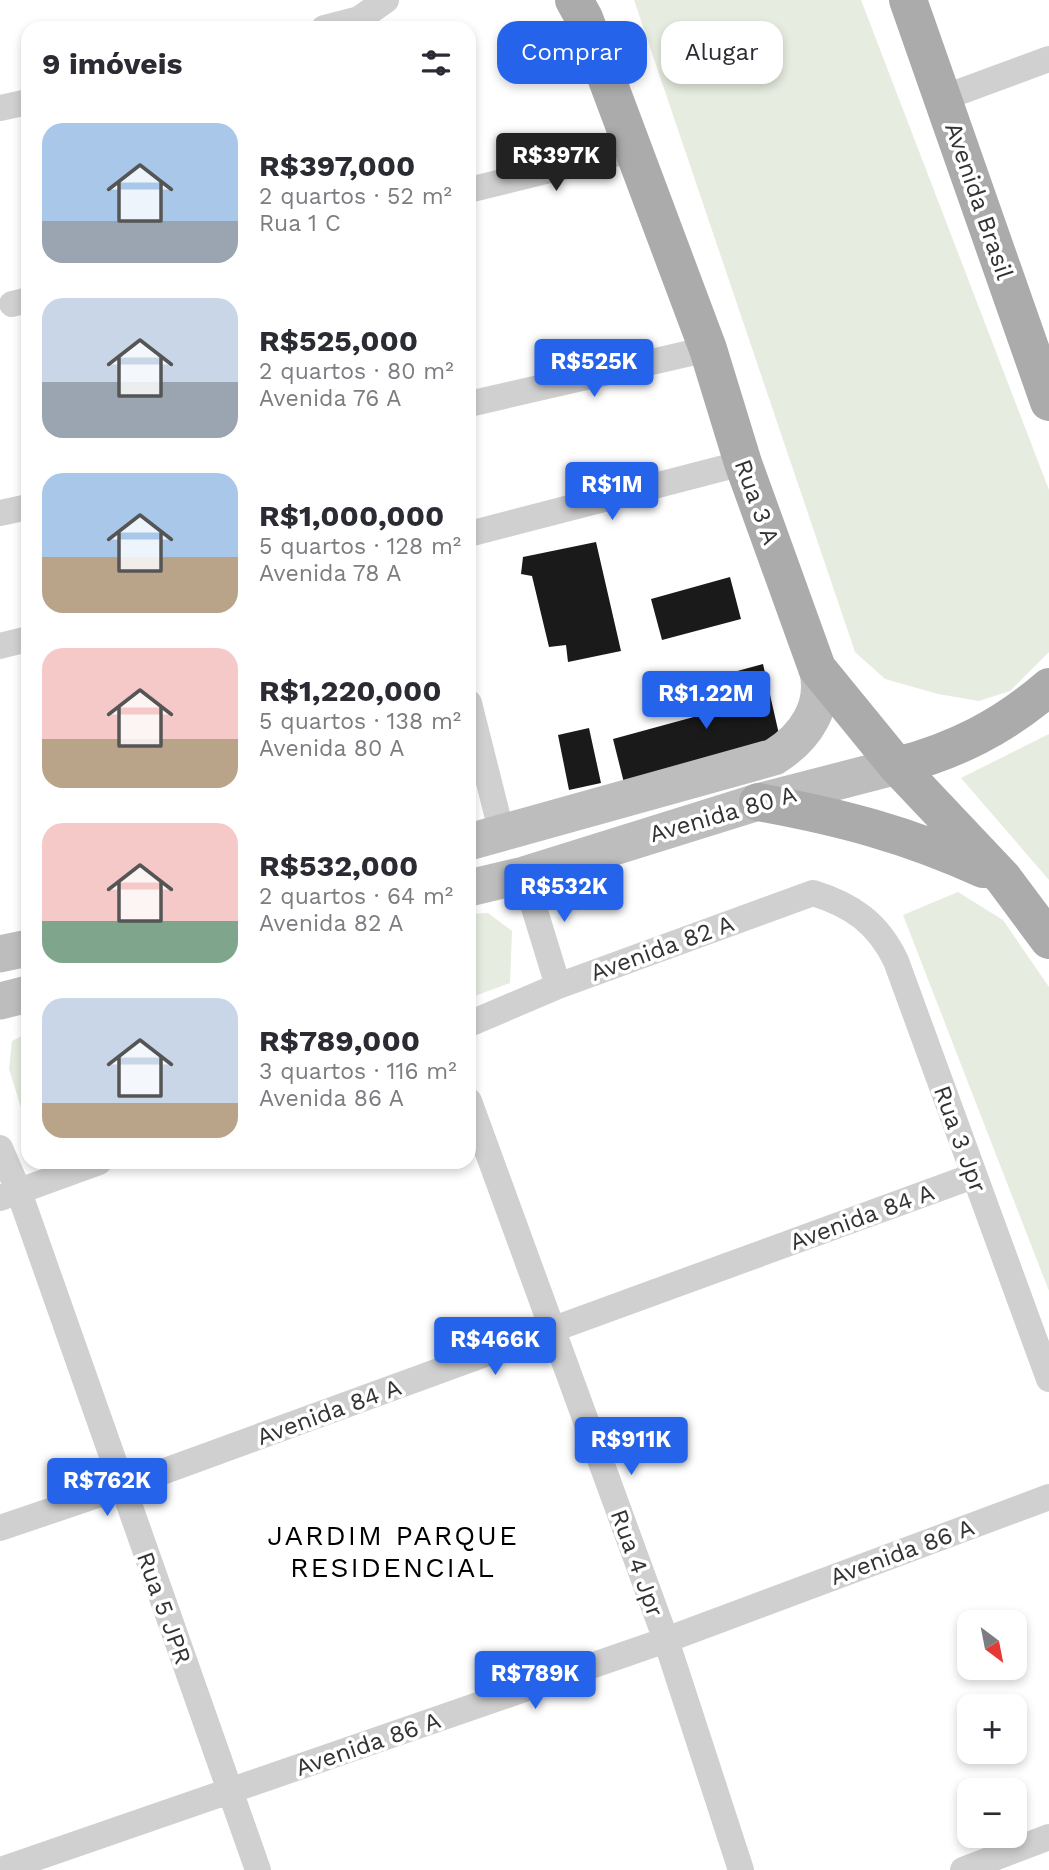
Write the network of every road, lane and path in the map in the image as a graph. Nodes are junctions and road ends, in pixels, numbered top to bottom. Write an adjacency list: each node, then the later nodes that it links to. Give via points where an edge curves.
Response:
1 (386, 0): 4 (street)
2 (908, 0): 6 (main road, Avenida Brasil)
3 (579, 6): 9 (main road, Rua 3 A)
4 (351, 21)
5 (1049, 59): 6 (street)
6 (943, 98): 13 (main road, Avenida Brasil)
7 (21, 104): 8 (street)
8 (0, 108)
9 (631, 150): 10 (street); 11 (main road, Rua 3 A)
10 (476, 188)
11 (708, 349): 12 (street); 14 (main road, Rua 3 A)
12 (476, 402)
13 (1049, 402)
14 (743, 463): 17 (street); 20 (main road, Rua 3 A)
15 (21, 508): 16 (street)
16 (0, 513)
17 (476, 532)
18 (21, 641): 19 (street)
19 (0, 646)
20 (817, 667): 23 (main road, Rua 3 A); 25 (main road, Avenida 80 A, via 822,685 815,714 798,739 774,757)
21 (1049, 687): 23 (main road, via 975,740)
22 (476, 762): 25 (street)
23 (897, 766): 24 (main road, Avenida 80 A); 27 (main road, Rua 3 A)
24 (758, 802): 26 (main road, Avenida 80 A); 27 (main road, via 842,818 913,839)
25 (485, 838)
26 (524, 875): 28 (main road, Avenida 80 A); 33 (street)
27 (1003, 878): 30 (main road, Rua 3 A)
28 (476, 886)
29 (855, 910): 33 (street, Avenida 82 A, via 813,893); 40 (street, Rua 3 Jpr, via 879,932 895,961)
30 (1049, 940)
31 (21, 950): 32 (main road)
32 (0, 954)
33 (558, 986): 36 (street, Avenida 82 A)
34 (21, 996): 35 (main road)
35 (0, 1001)
36 (476, 1021)
37 (476, 1120): 42 (street, Rua 4 Jpr)
38 (0, 1148): 41 (street, Rua 5 JPR)
39 (80, 1169): 41 (street)
40 (973, 1176): 42 (street, Avenida 84 A); 43 (street, Rua 3 Jpr)
41 (9, 1195): 44 (street, Rua 5 JPR)
42 (552, 1331): 44 (street, Avenida 84 A); 47 (street, Rua 4 Jpr)
43 (1049, 1379)
44 (121, 1488): 46 (street, Avenida 84 A); 48 (street, Rua 5 JPR)
45 (1049, 1497): 47 (street, Avenida 86 A)
46 (0, 1528)
47 (666, 1640): 48 (street, Avenida 86 A); 52 (street, Rua 4 Jpr)
48 (230, 1792): 50 (street, Avenida 86 A); 51 (street, Rua 5 JPR)
49 (1049, 1837): 53 (street)
50 (1, 1870)
51 (258, 1870)
52 (741, 1870)
53 (963, 1870)

